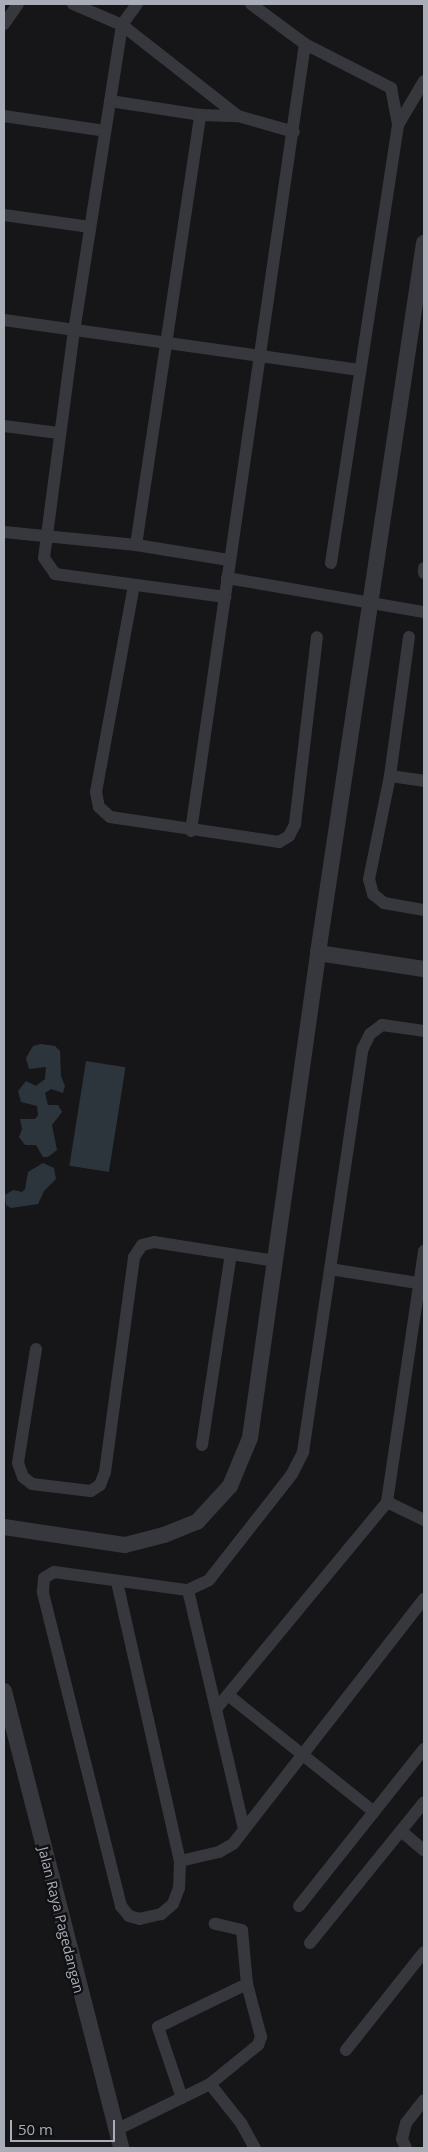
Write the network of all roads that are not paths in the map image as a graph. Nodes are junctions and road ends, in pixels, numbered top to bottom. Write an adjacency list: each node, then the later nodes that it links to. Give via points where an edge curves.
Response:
1 (18, 4): 5 (street)
2 (73, 4): 6 (street)
3 (137, 4): 6 (street)
4 (251, 4): 7 (street)
5 (4, 24)
6 (122, 25): 9 (street); 12 (street)
7 (304, 44): 13 (street, via 391,88); 15 (street)
8 (424, 81): 13 (street)
9 (110, 100): 10 (street); 14 (street)
10 (200, 115): 12 (street); 21 (street)
11 (4, 116): 14 (street)
12 (238, 116): 15 (street)
13 (398, 125): 23 (street)
14 (105, 131): 17 (street)
15 (294, 132): 22 (street)
16 (4, 215): 17 (street)
17 (90, 226): 20 (street)
18 (424, 243): 36 (street)
19 (4, 320): 20 (street)
20 (74, 330): 21 (street); 25 (street)
21 (168, 343): 22 (street); 28 (street)
22 (259, 357): 23 (street); 29 (street)
23 (359, 370): 30 (street)
24 (4, 426): 25 (street)
25 (59, 433): 27 (street)
26 (4, 532): 27 (street)
27 (47, 535): 28 (street); 34 (street, via 44,558 55,574)
28 (136, 545): 29 (street)
29 (229, 560): 33 (street)
30 (331, 563)
31 (424, 568): 32 (street)
32 (424, 573)
33 (227, 578): 35 (street); 36 (street)
34 (134, 585): 35 (street); 42 (street, via 96,792 99,807 110,817)
35 (225, 597): 42 (street)
36 (372, 604): 37 (street); 44 (street)
37 (424, 612)
38 (409, 636): 40 (street)
39 (317, 637): 42 (street, via 295,824 289,836 279,842)
40 (390, 776): 41 (street); 43 (street, via 369,879 373,894 384,903)
41 (424, 781)
42 (191, 831)
43 (424, 910)
44 (318, 954): 45 (street); 49 (street)
45 (424, 968)
46 (424, 1031): 50 (street, via 382,1025 370,1034 363,1048)
47 (424, 1252): 51 (street)
48 (230, 1254): 49 (street); 52 (street, via 154,1242 142,1245 134,1257 105,1472 100,1485 91,1491 32,1484 23,1477 18,1463); 53 (street)
49 (275, 1261): 56 (street, via 250,1438 230,1486 197,1522 125,1545)
50 (330, 1269): 51 (street); 58 (street, via 303,1452 292,1474 209,1580)
51 (422, 1284): 54 (street)
52 (36, 1349)
53 (202, 1445)
54 (387, 1502): 55 (street); 61 (street)
55 (424, 1520)
56 (4, 1527)
57 (117, 1582): 58 (street); 70 (street); 70 (street, via 54,1572 44,1578 42,1585 122,1906 128,1916 140,1919 161,1914 173,1904 179,1888)
58 (188, 1590): 62 (street)
59 (424, 1599): 64 (street)
60 (4, 1691): 80 (street, Jalan Raya Pagedangan)
61 (228, 1695): 62 (street); 64 (street)
62 (216, 1710): 67 (street)
63 (424, 1749): 66 (street)
64 (303, 1755): 66 (street); 67 (street)
65 (424, 1802): 68 (street)
66 (374, 1812): 71 (street)
67 (244, 1829): 70 (street, via 233,1844 219,1852)
68 (401, 1831): 69 (street); 73 (street)
69 (424, 1850)
70 (180, 1861)
71 (299, 1906)
72 (215, 1924): 75 (street, via 242,1930)
73 (310, 1944)
74 (424, 1952): 76 (street)
75 (247, 1984): 77 (street, via 261,2037 258,2045); 78 (street, via 158,2027)
76 (346, 2050)
77 (210, 2084): 78 (street); 82 (street, via 241,2123)
78 (182, 2098): 80 (street)
79 (424, 2100): 83 (street, via 406,2123 402,2139)
80 (116, 2130): 81 (street, Jalan Raya Pagedangan)
81 (121, 2148)
82 (254, 2148)
83 (406, 2148)

